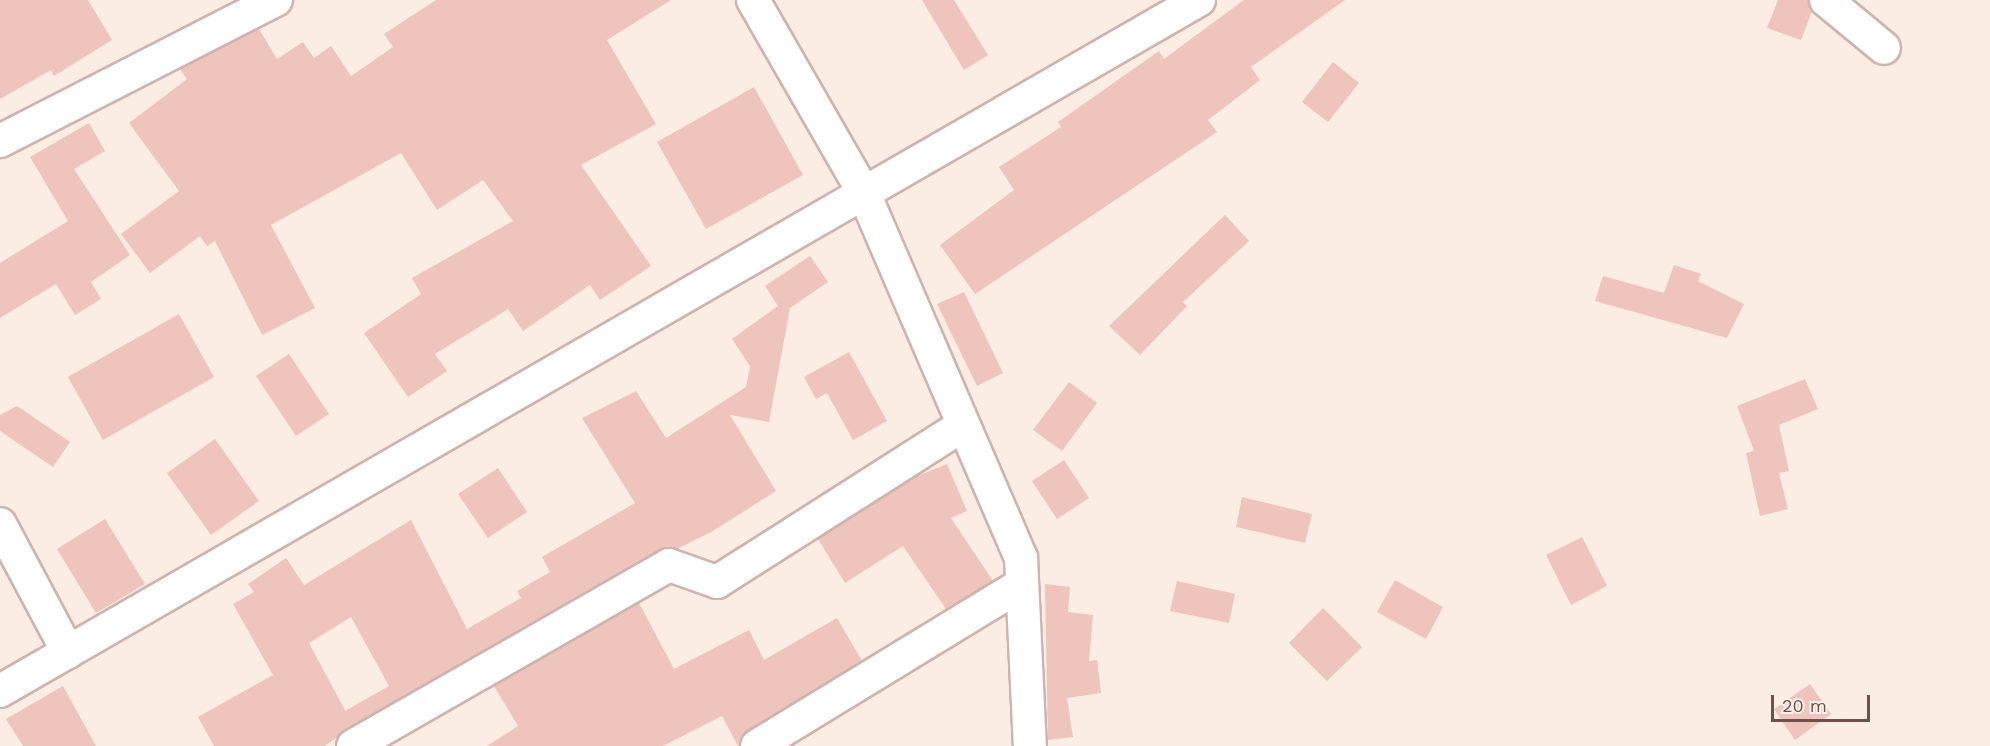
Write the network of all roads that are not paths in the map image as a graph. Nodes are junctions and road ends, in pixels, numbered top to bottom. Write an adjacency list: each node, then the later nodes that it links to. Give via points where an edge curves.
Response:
1 (276, 0): 6 (street)
2 (753, 0): 7 (street)
3 (1199, 0): 7 (street)
4 (1826, 0): 5 (street)
5 (1884, 48)
6 (0, 141)
7 (863, 191): 8 (street); 11 (street)
8 (963, 426): 10 (street, via 1021,558); 13 (street, via 717,582 669,566)
9 (0, 524): 11 (street)
10 (1020, 586): 14 (street); 15 (street)
11 (68, 652): 12 (street)
12 (0, 691)
13 (353, 746)
14 (756, 746)
15 (1030, 746)

